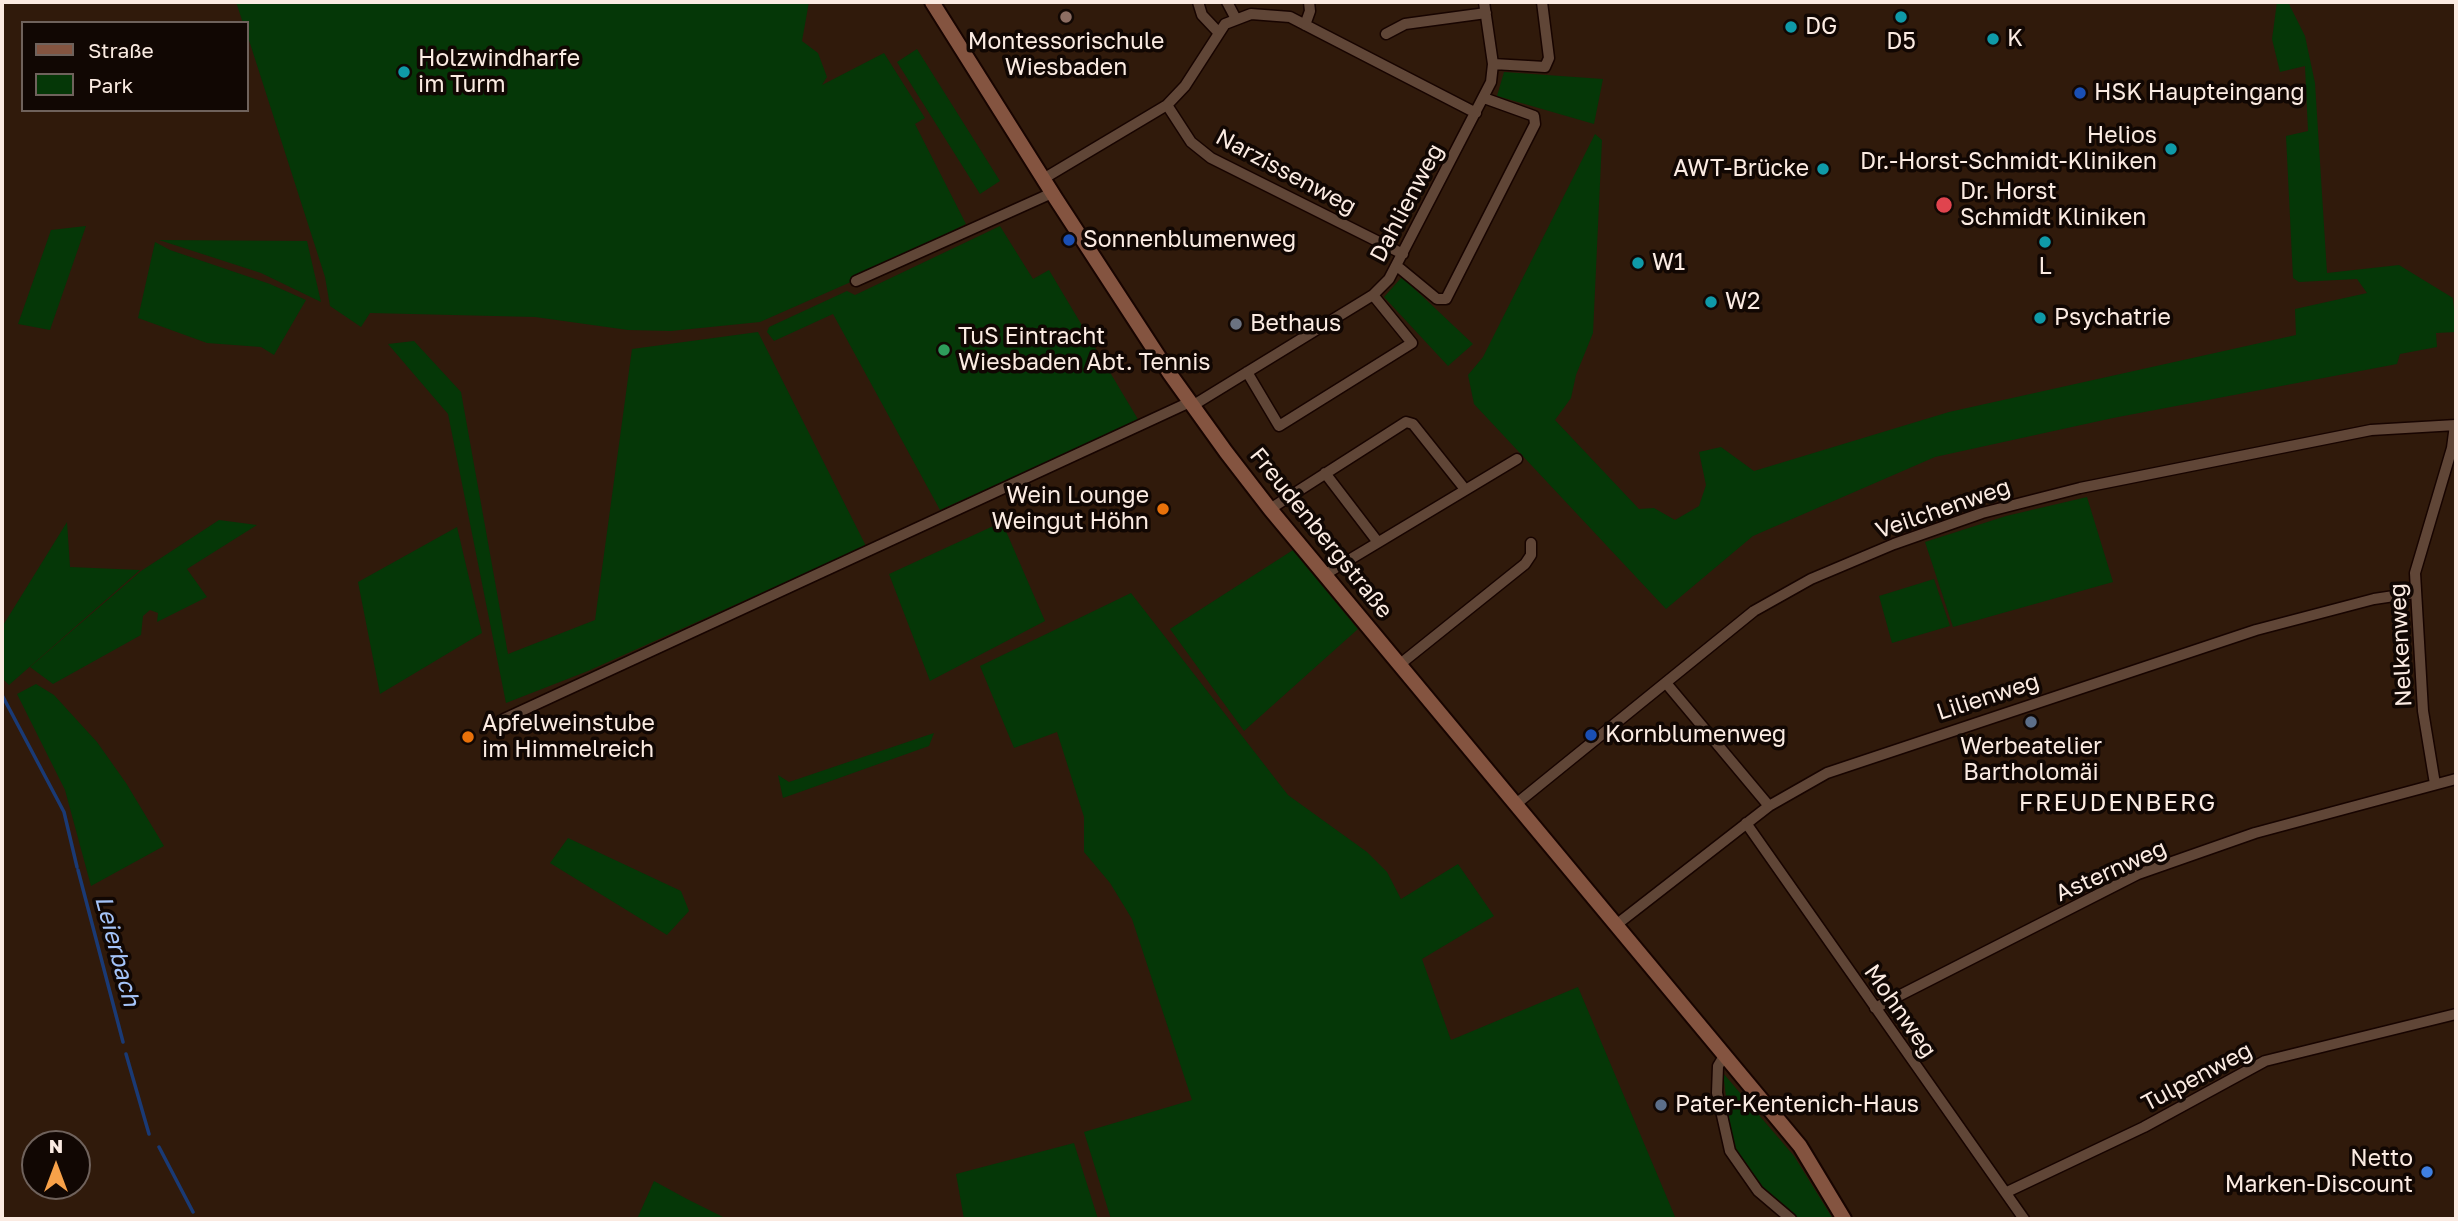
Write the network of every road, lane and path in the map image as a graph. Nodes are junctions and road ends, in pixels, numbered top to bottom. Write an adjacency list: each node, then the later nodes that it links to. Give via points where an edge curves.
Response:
1 (932, 2): 15 (street, Freudenbergstraße)
2 (1198, 2): 9 (street, via 1202,15)
3 (1227, 2): 7 (street)
4 (1309, 2): 8 (street)
5 (1542, 2): 11 (street, via 1549,44 1545,67)
6 (1485, 7): 10 (street, via 1405,24); 11 (street, Dahlienweg)
7 (1236, 19): 8 (street, via 1265,13); 9 (street)
8 (1305, 25): 14 (street)
9 (1219, 33): 13 (street)
10 (1386, 34)
11 (1493, 64): 12 (street, Dahlienweg)
12 (1484, 98): 14 (street, Dahlienweg); 18 (street, via 1534,116 1535,124 1446,299 1437,299)
13 (1167, 105): 15 (street); 17 (street, Narzissenweg, via 1191,142 1211,158)
14 (1476, 113): 17 (street, Dahlienweg)
15 (1042, 179): 16 (street, Freudenbergstraße)
16 (1052, 193): 19 (street); 22 (street, Freudenbergstraße)
17 (1403, 254): 18 (street, Dahlienweg)
18 (1397, 266): 20 (street, Dahlienweg)
19 (856, 281)
20 (1373, 295): 21 (street, Dahlienweg); 21 (street, via 1412,343 1279,426)
21 (1247, 372): 22 (street, Dahlienweg)
22 (1191, 404): 27 (street, Freudenbergstraße); 34 (street, Dahlienweg)
23 (2456, 425): 31 (street, Nelkenweg, via 2420,550); 33 (street, Veilchenweg, via 2371,430 2080,488 1982,513 1894,544 1781,594)
24 (1517, 459): 26 (street)
25 (1325, 472): 26 (street, via 1410,422); 27 (street); 28 (street)
26 (1464, 488): 28 (street)
27 (1270, 509): 30 (street, Freudenbergstraße)
28 (1377, 541): 30 (street)
29 (1531, 542): 32 (street, via 1525,564)
30 (1324, 575): 32 (street, Freudenbergstraße)
31 (2414, 593): 36 (street, Nelkenweg, via 2423,711); 38 (street, Lilienweg, via 2375,598 2256,630 1952,729 1827,773)
32 (1399, 665): 37 (street, Freudenbergstraße)
33 (1666, 683): 37 (street, Veilchenweg); 38 (street)
34 (504, 719)
35 (2456, 779): 36 (street, Asternweg)
36 (2435, 784): 41 (street, Asternweg, via 2255,833 2138,874)
37 (1516, 804): 40 (street, Freudenbergstraße)
38 (1769, 806): 39 (street, Lilienweg)
39 (1746, 823): 40 (street, Lilienweg); 41 (street, Mohnweg)
40 (1616, 925): 43 (street, Freudenbergstraße)
41 (1875, 1008): 44 (street, Mohnweg)
42 (2456, 1014): 44 (street, Tulpenweg, via 2265,1061 2144,1127)
43 (1724, 1056): 45 (street, via 1718,1066 1717,1093 1730,1151 1758,1191); 46 (street, Freudenbergstraße, via 1800,1146)
44 (2007, 1192): 47 (street, Mohnweg)
45 (1791, 1219)
46 (1843, 1219)
47 (2024, 1219)

